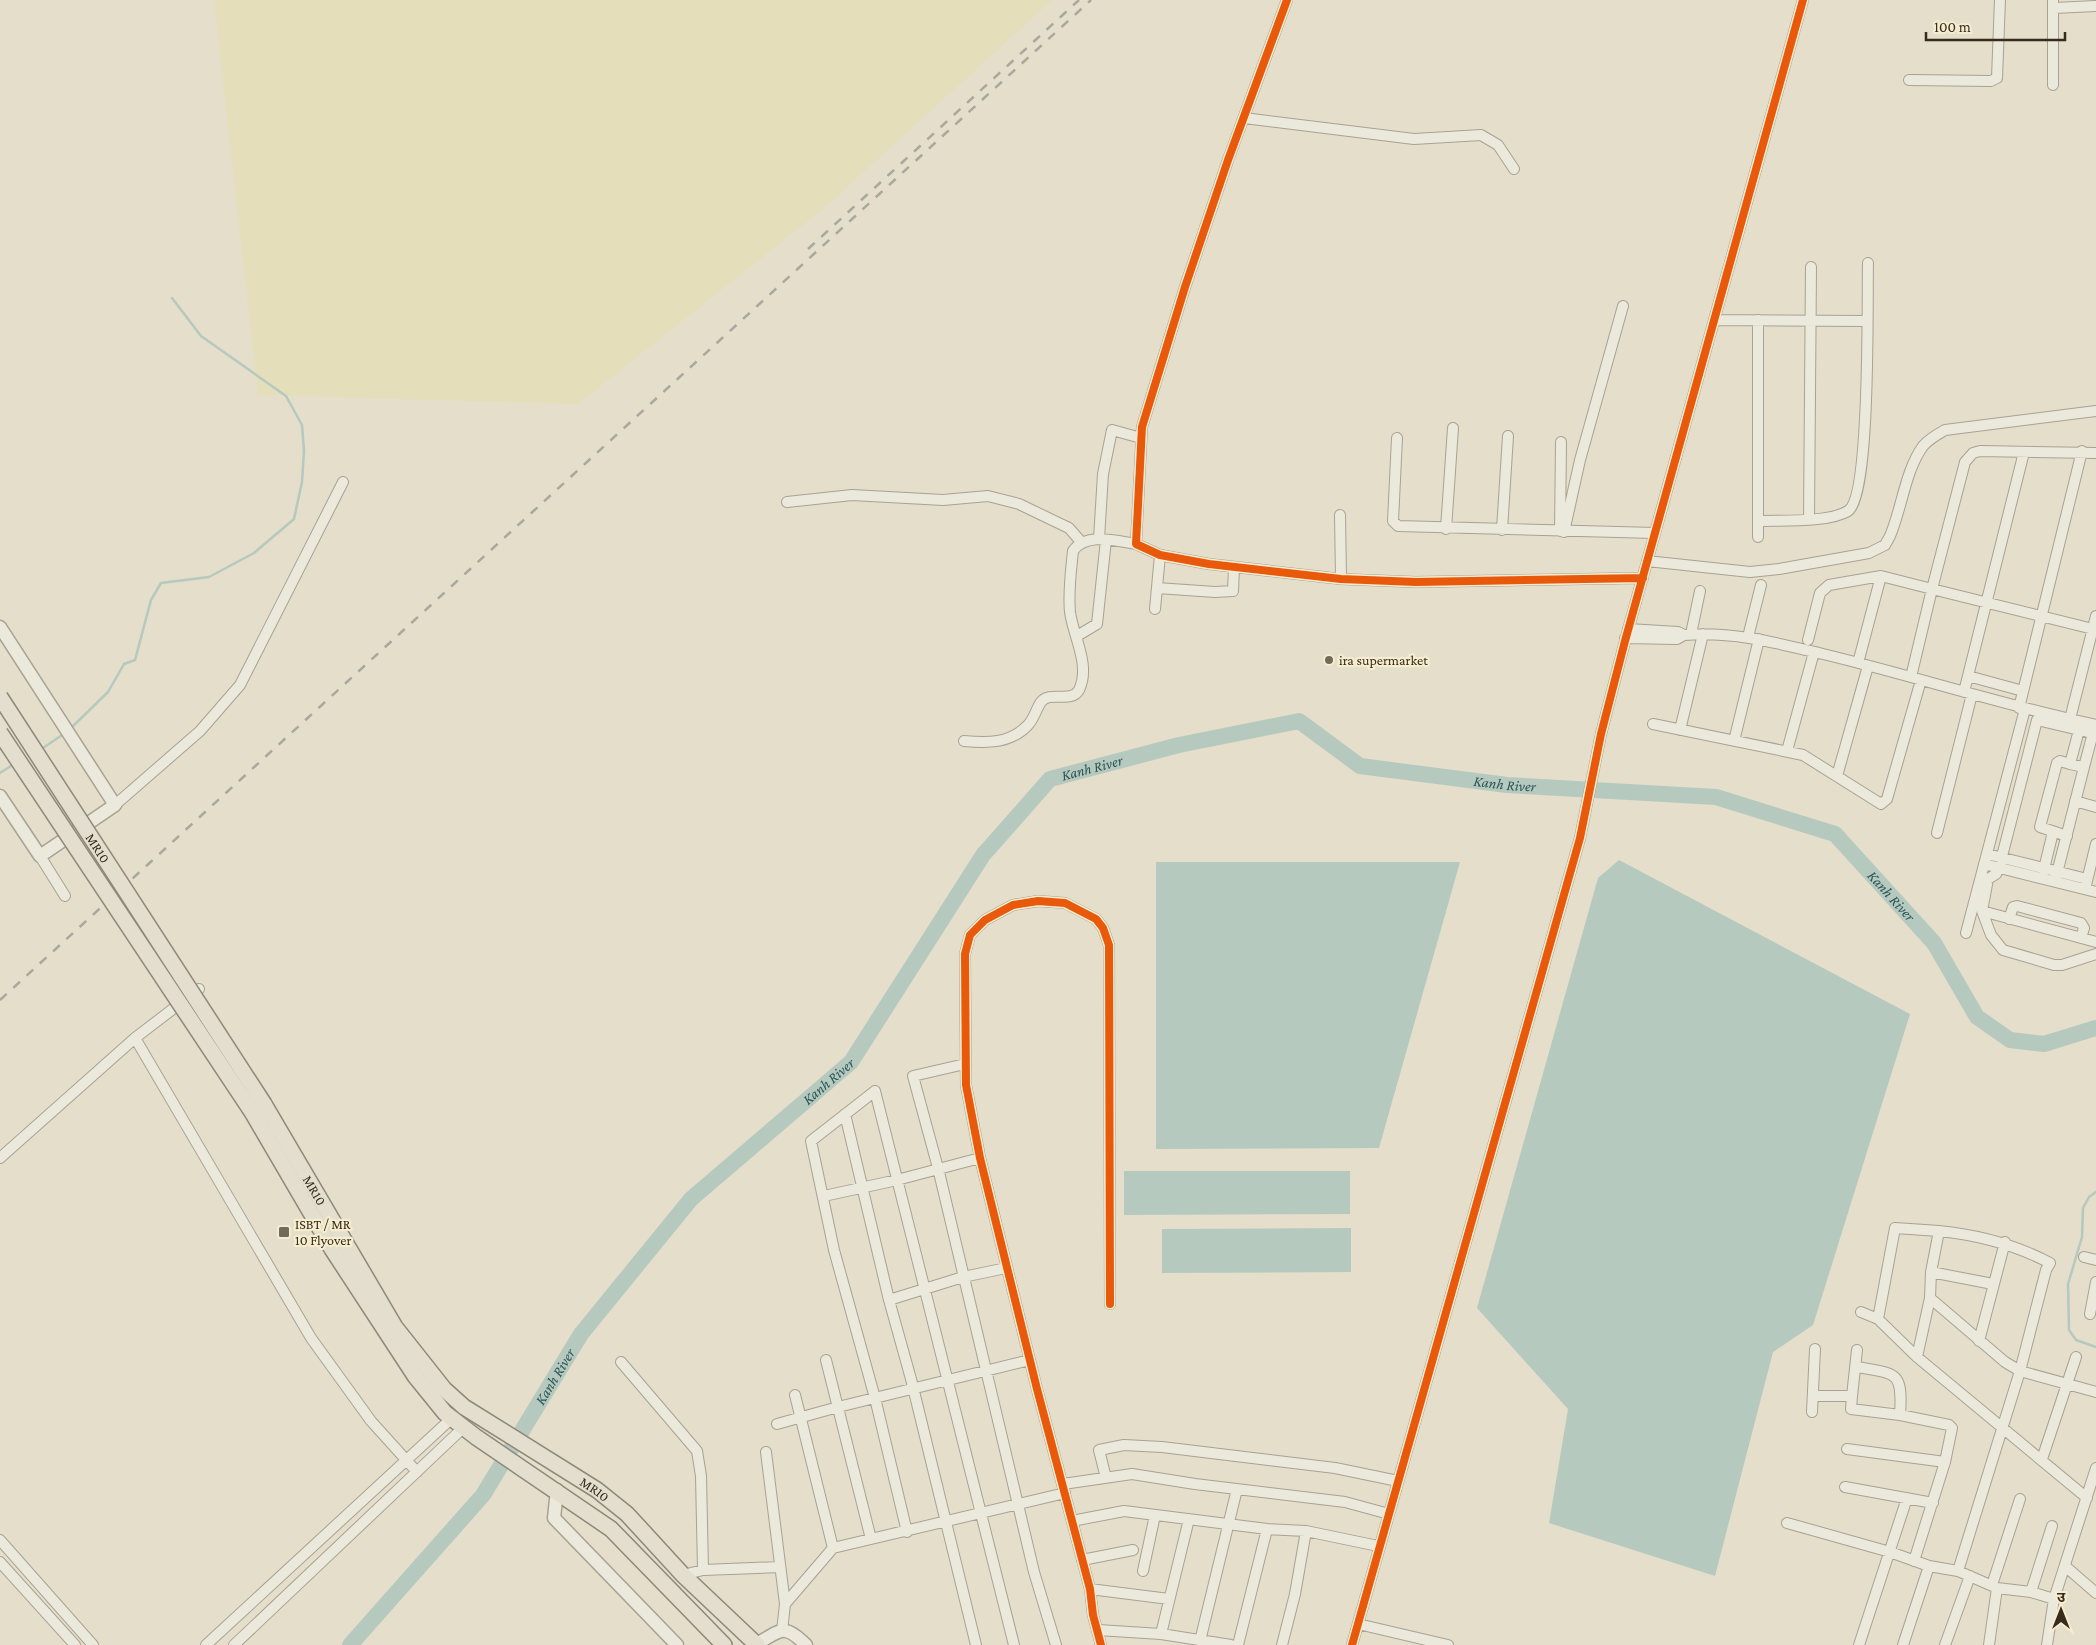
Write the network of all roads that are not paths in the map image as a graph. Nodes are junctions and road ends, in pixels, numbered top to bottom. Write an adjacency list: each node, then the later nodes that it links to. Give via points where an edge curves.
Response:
1 (1288, 0): 8 (street)
2 (1803, 0): 13 (street)
3 (2000, 0): 6 (street, via 1997,78 1991,81)
4 (2053, 4): 5 (street); 7 (street)
5 (2096, 6)
6 (1909, 80)
7 (2053, 85)
8 (1244, 118): 9 (street, via 1414,139 1480,135 1498,145); 20 (street, via 1174,320)
9 (1514, 169)
10 (1868, 263): 16 (street)
11 (1811, 267): 15 (street)
12 (1623, 306): 33 (street)
13 (1714, 320): 14 (street); 34 (street)
14 (1758, 320): 15 (street); 30 (street)
15 (1810, 321): 16 (street); 29 (street)
16 (1866, 321): 29 (street, via 1864,447 1858,494 1848,510 1836,516)
17 (2096, 411): 40 (street, via 1945,430 1932,438 1924,446 1912,470 1890,536 1884,545 1869,553 1750,572)
18 (1453, 428): 31 (street)
19 (1508, 436): 32 (street)
20 (1141, 438): 36 (street, via 1112,430 1103,474); 38 (street)
21 (1397, 438): 31 (street, via 1393,521 1406,528)
22 (1561, 442): 33 (street)
23 (2082, 451): 24 (street); 25 (street); 52 (street)
24 (2024, 452): 47 (street, via 1980,451 1969,456); 49 (street)
25 (2096, 453)
26 (343, 482): 84 (street, via 240,685 200,731)
27 (787, 502): 37 (street, via 852,495 943,500 988,496 1019,504 1069,528)
28 (1340, 515): 44 (street)
29 (1809, 518): 30 (street)
30 (1758, 521): 35 (street)
31 (1446, 529): 32 (street)
32 (1502, 530): 33 (street)
33 (1562, 532): 34 (street)
34 (1655, 533): 40 (street)
35 (1758, 537)
36 (1102, 539): 37 (street); 38 (street); 58 (street, via 1096,624)
37 (1082, 542): 58 (street, via 1073,551 1069,600)
38 (1136, 544): 39 (street)
39 (1160, 555): 41 (street); 46 (street)
40 (1647, 561): 43 (street)
41 (1234, 567): 44 (street); 46 (street, via 1233,591)
42 (1881, 576): 47 (street); 61 (street, via 1838,582 1822,589); 63 (street)
43 (1643, 578): 44 (street, via 1416,582); 55 (street)
44 (1341, 579)
45 (1761, 585): 59 (street)
46 (1157, 588): 50 (street)
47 (1932, 589): 49 (street); 65 (street)
48 (1700, 591): 57 (street)
49 (1986, 604): 52 (street); 64 (street)
50 (1155, 609)
51 (2096, 616): 54 (street)
52 (2041, 618): 54 (street); 66 (street)
53 (0, 627): 84 (street)
54 (2093, 629): 70 (street)
55 (1627, 634): 57 (street, via 1678,632); 165 (street, via 1600,734 1580,838)
56 (1703, 634): 57 (street); 59 (street); 72 (street)
57 (1688, 635)
58 (1077, 636): 76 (street, via 1082,673 1076,693 1047,697 1028,725 1012,737 987,743)
59 (1748, 637): 60 (street)
60 (1759, 639): 62 (street); 77 (street)
61 (1808, 640)
62 (1814, 652): 63 (street); 78 (street)
63 (1862, 664): 65 (street); 81 (street)
64 (1968, 676): 66 (street); 67 (street)
65 (1916, 678): 67 (street); 81 (street, via 1885,803 1877,802)
66 (2024, 691): 69 (street)
67 (1968, 693): 69 (street); 87 (street)
68 (0, 697): 107 (main road, MR10, bridge)
69 (2022, 708): 70 (street); 91 (street)
70 (2070, 719): 74 (street)
71 (1653, 724): 72 (street)
72 (1680, 730): 77 (street)
73 (2079, 730): 74 (street); 79 (street); 92 (street, via 2037,720)
74 (2095, 731): 80 (street)
75 (0, 733): 107 (main road, MR10, bridge)
76 (964, 741)
77 (1734, 741): 78 (street)
78 (1787, 751): 81 (street, via 1807,757)
79 (2070, 764): 80 (street); 86 (street, via 2057,763 2040,827)
80 (2084, 767): 83 (street)
81 (1836, 776)
82 (0, 796): 90 (street)
83 (2075, 801): 85 (street); 88 (street)
84 (115, 804): 90 (street)
85 (2096, 807)
86 (2053, 832): 88 (street); 93 (street)
87 (1937, 833)
88 (2067, 836): 94 (street)
89 (2096, 844): 95 (street)
90 (40, 856): 97 (street)
91 (1986, 859): 92 (street); 100 (street)
92 (2000, 863): 93 (street); 98 (street, via 1996,874 1988,879)
93 (2043, 873): 94 (street)
94 (2056, 876): 95 (street)
95 (2089, 879): 96 (street)
96 (2096, 892)
97 (65, 896)
98 (1982, 911): 99 (street); 103 (street, via 1991,935 2008,952 2054,965)
99 (2009, 919): 101 (street); 101 (street, via 2013,907 2017,906 2072,920 2084,925)
100 (1966, 933)
101 (2082, 938): 102 (street)
102 (2096, 942)
103 (2096, 954)
104 (199, 990): 105 (street)
105 (135, 1038): 109 (street); 159 (street, via 311,1338 371,1421)
106 (965, 1064): 110 (street); 111 (street, via 913,1076); 127 (street, via 965,954 970,935 985,920 1013,905 1065,903 1096,919 1109,945)
107 (258, 1108): 154 (main road, MR10, via 332,1250 415,1376); 202 (main road, MR10, via 394,1327 444,1389 484,1421 597,1490 627,1514)
108 (845, 1114): 112 (street, via 874,1091); 113 (street); 114 (street, via 811,1141)
109 (0, 1158)
110 (980, 1158): 111 (street); 119 (street)
111 (938, 1168): 112 (street); 121 (street)
112 (897, 1180): 113 (street); 124 (street)
113 (863, 1186): 114 (street); 126 (street)
114 (824, 1196): 149 (street, via 834,1250)
115 (1939, 1231): 116 (street); 120 (street); 130 (street, via 1895,1228)
116 (2005, 1242): 123 (street); 141 (street, via 2050,1263)
117 (2084, 1257): 118 (street)
118 (2096, 1260)
119 (1006, 1268): 121 (street); 137 (street)
120 (1931, 1272): 123 (street); 125 (street)
121 (963, 1277): 124 (street); 140 (street)
122 (2096, 1282): 129 (street)
123 (1993, 1284): 131 (street)
124 (924, 1288): 126 (street); 142 (street)
125 (1930, 1298): 131 (street); 134 (street)
126 (889, 1300): 144 (street)
127 (1110, 1304)
128 (1861, 1312): 130 (street)
129 (2090, 1314)
130 (1878, 1319): 134 (street)
131 (1979, 1341): 141 (street)
132 (1815, 1349): 147 (street)
133 (1857, 1350): 139 (street)
134 (1917, 1357): 156 (street)
135 (2076, 1357): 143 (street)
136 (826, 1360): 150 (street)
137 (1030, 1360): 140 (street); 167 (street)
138 (622, 1362): 199 (street, via 697,1451 701,1476)
139 (1856, 1367): 148 (street); 152 (street, via 1888,1372 1896,1377 1900,1388)
140 (986, 1371): 142 (street); 174 (street)
141 (2020, 1371): 143 (street); 156 (street)
142 (948, 1380): 144 (street); 175 (street)
143 (2068, 1384): 145 (street); 160 (street)
144 (913, 1390): 149 (street); 179 (street)
145 (2096, 1392)
146 (794, 1395): 153 (street)
147 (1813, 1396): 148 (street); 151 (street)
148 (1852, 1396): 152 (street, via 1851,1409)
149 (875, 1398): 150 (street); 186 (street)
150 (838, 1407): 153 (street); 187 (street)
151 (1812, 1412)
152 (1900, 1414): 161 (street, via 1951,1426)
153 (801, 1418): 155 (street); 190 (street)
154 (458, 1423): 159 (street); 163 (street); 169 (main road, MR10)
155 (777, 1424)
156 (2002, 1427): 160 (street); 201 (street)
157 (1847, 1449): 161 (street)
158 (766, 1452): 198 (street)
159 (406, 1459): 163 (street); 218 (street)
160 (2042, 1459): 171 (street)
161 (1945, 1462): 173 (street)
162 (2096, 1468): 171 (street)
163 (417, 1472): 219 (street)
164 (1106, 1478): 165 (street, via 1099,1450 1124,1446 1162,1447 1335,1468); 167 (street); 168 (street, via 1132,1474)
165 (1398, 1481): 176 (street)
166 (1845, 1487): 170 (street)
167 (1064, 1488): 174 (street); 180 (street)
168 (1237, 1489): 176 (street, via 1345,1502); 182 (street)
169 (557, 1490): 220 (street, via 554,1518); 221 (main road, MR10, via 611,1529)
170 (1907, 1498): 173 (street); 192 (street)
171 (2087, 1498): 197 (street)
172 (2020, 1499): 204 (street)
173 (1933, 1503): 194 (street)
174 (1020, 1504): 175 (street); 226 (street, via 1034,1572)
175 (981, 1514): 179 (street); 225 (street)
176 (1389, 1514): 189 (street)
177 (1155, 1515): 178 (street); 180 (street, via 1124,1511); 200 (street)
178 (1189, 1519): 182 (street); 208 (street)
179 (946, 1521): 186 (street); 224 (street)
180 (1072, 1521): 193 (street)
181 (1787, 1523): 192 (street)
182 (1228, 1524): 184 (street); 215 (street)
183 (2052, 1526): 206 (street)
184 (1267, 1530): 185 (street); 229 (street)
185 (1306, 1531): 189 (street); 230 (street)
186 (907, 1532): 187 (street)
187 (871, 1539): 190 (street)
188 (0, 1540): 217 (street)
189 (1378, 1546): 211 (street)
190 (833, 1548): 210 (street)
191 (1133, 1550): 193 (street)
192 (1890, 1552): 194 (street); 233 (street)
193 (1082, 1560): 205 (street)
194 (1914, 1561): 196 (street)
195 (0, 1562): 216 (street)
196 (1929, 1566): 201 (street); 234 (street)
197 (2065, 1566): 207 (street); 209 (street)
198 (780, 1567): 199 (street); 210 (street)
199 (703, 1570): 202 (street)
200 (1143, 1571)
201 (1958, 1571): 203 (street)
202 (684, 1575): 222 (main road, MR10)
203 (1970, 1576): 204 (street); 235 (street)
204 (1994, 1587): 206 (street); 236 (street)
205 (1090, 1589): 208 (street); 212 (street)
206 (2032, 1592): 209 (street)
207 (2096, 1593)
208 (1169, 1599): 214 (street)
209 (2054, 1599): 237 (street)
210 (785, 1604): 213 (street)
211 (1358, 1624): 231 (street); 232 (street)
212 (1098, 1630): 214 (street); 227 (street)
213 (782, 1631): 222 (street); 223 (street, via 793,1632)
214 (1160, 1634): 215 (street)
215 (1200, 1641): 228 (street)
216 (75, 1645)
217 (93, 1645)
218 (206, 1645)
219 (234, 1645)
220 (677, 1645)
221 (724, 1645)
222 (756, 1645)
223 (806, 1645)
224 (976, 1645)
225 (1014, 1645)
226 (1056, 1645)
227 (1101, 1645)
228 (1231, 1645)
229 (1238, 1645)
230 (1282, 1645)
231 (1352, 1645)
232 (1448, 1645)
233 (1860, 1645)
234 (1903, 1645)
235 (1945, 1645)
236 (1989, 1645)
237 (2046, 1645)

